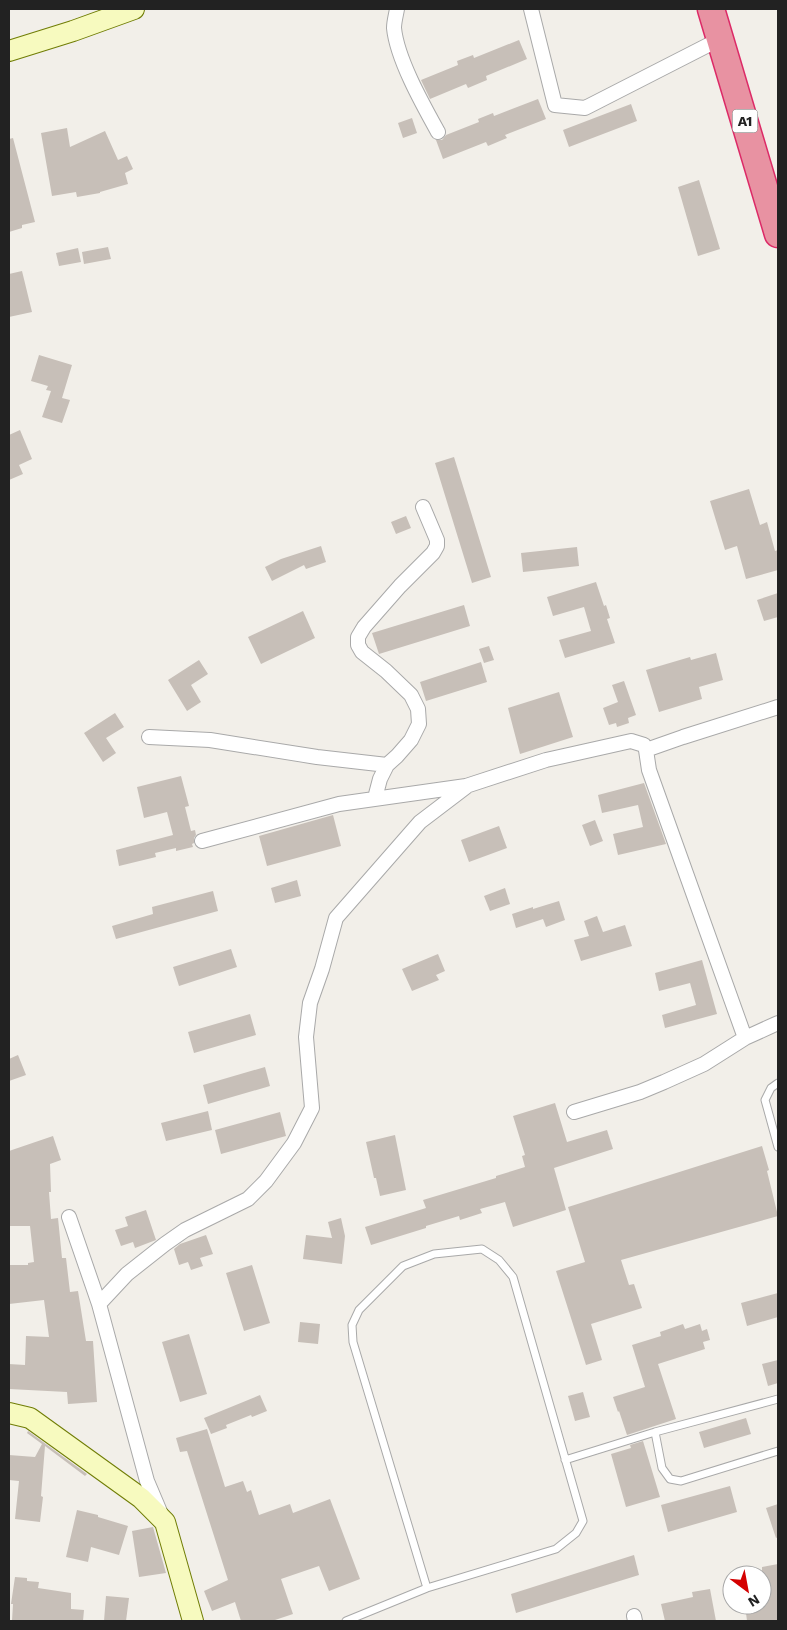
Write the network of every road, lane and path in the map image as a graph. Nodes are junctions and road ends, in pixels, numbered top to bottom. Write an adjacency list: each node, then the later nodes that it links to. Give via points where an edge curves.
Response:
1 (134, 9): 6 (street)
2 (397, 9): 7 (street, via 394,27 399,49 418,96)
3 (531, 9): 5 (street, via 555,105 584,108)
4 (711, 9): 5 (highway, A1)
5 (720, 39): 8 (highway, A1)
6 (9, 51)
7 (438, 132)
8 (778, 234)
9 (423, 507): 13 (street, via 437,546 358,637 362,652 411,695 418,709 419,724 411,740)
10 (778, 707): 12 (street)
11 (149, 737): 13 (street, via 210,740 317,758)
12 (646, 750): 14 (street, via 631,741 546,760); 18 (street, via 649,770)
13 (387, 765): 15 (street)
14 (466, 786): 15 (street); 23 (street, via 420,822 336,918 310,1003 306,1037 312,1108 294,1143 248,1199 185,1230 127,1274)
15 (376, 798): 16 (street, via 339,804)
16 (202, 841)
17 (778, 1023): 18 (street)
18 (745, 1038): 20 (street, via 704,1064 664,1082)
19 (778, 1083): 21 (lane, via 771,1088 765,1100)
20 (574, 1112)
21 (778, 1147)
22 (69, 1216): 23 (street)
23 (99, 1304): 29 (street, via 148,1481)
24 (778, 1398): 26 (lane)
25 (9, 1412): 29 (street, via 30,1418 141,1498)
26 (655, 1432): 27 (lane, via 662,1468 670,1479 681,1481); 28 (lane)
27 (778, 1451)
28 (565, 1460): 30 (lane, via 583,1520 576,1533 556,1549); 30 (lane, via 513,1277 499,1260 482,1249 434,1254 403,1266 359,1310 352,1325 353,1342)
29 (165, 1522): 31 (street)
30 (428, 1588): 32 (lane)
31 (193, 1621)
32 (346, 1621)

